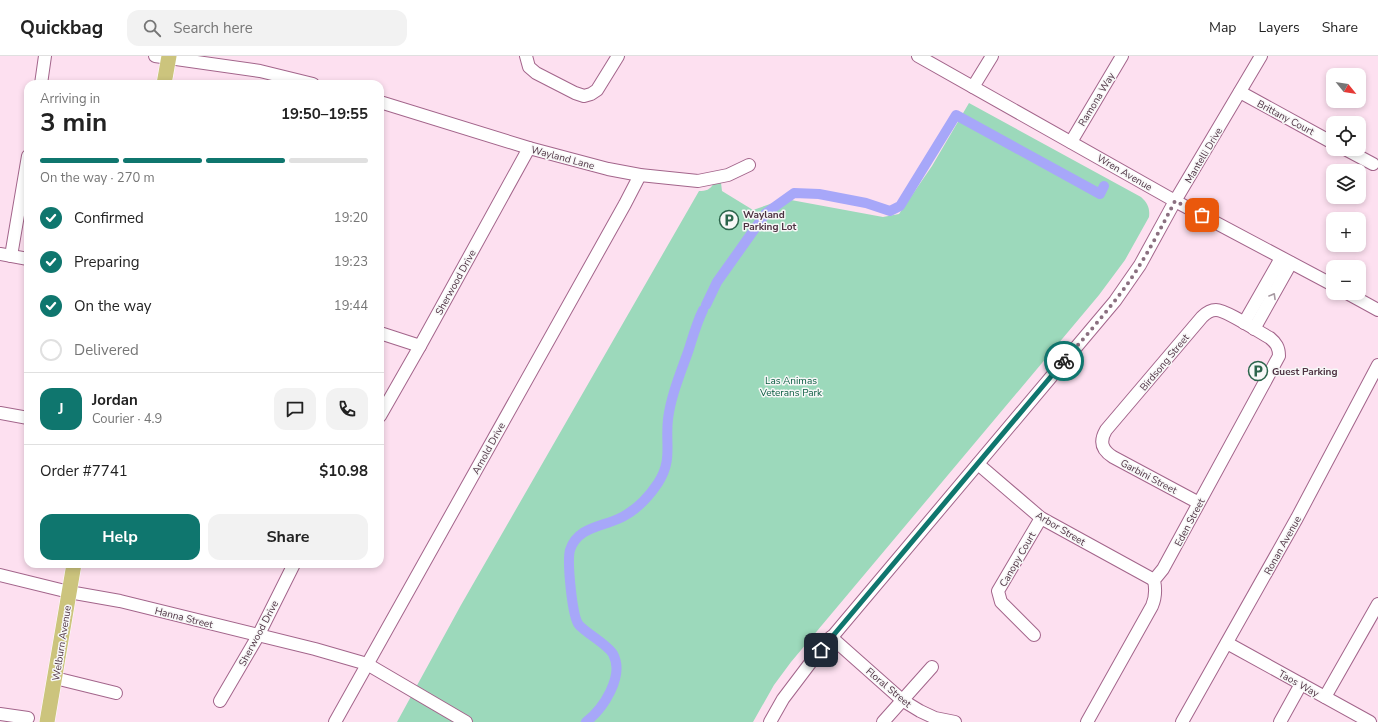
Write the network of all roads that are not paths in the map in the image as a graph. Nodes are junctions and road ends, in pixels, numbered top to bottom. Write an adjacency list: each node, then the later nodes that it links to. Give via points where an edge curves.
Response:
1 (45, 56): 9 (street)
2 (526, 56): 3 (street, via 529,67 580,95 598,90)
3 (618, 56)
4 (918, 56): 12 (street, Wren Avenue)
5 (992, 56): 12 (street)
6 (1122, 56): 16 (street, Ramona Way)
7 (1261, 56): 13 (street, Mantelli Drive)
8 (165, 57): 10 (main road); 11 (street, via 260,71)
9 (41, 80)
10 (164, 80)
11 (297, 80)
12 (973, 87): 16 (street, Wren Avenue)
13 (1240, 92): 15 (street, Brittany Court); 23 (street, Mantelli Drive)
14 (384, 103): 17 (street, Wayland Lane)
15 (1326, 139)
16 (1070, 142): 23 (street, Wren Avenue)
17 (529, 148): 22 (street, Wayland Lane, via 608,169); 32 (street, Sherwood Drive)
18 (1358, 156): 19 (street)
19 (1373, 164)
20 (749, 165): 22 (street, Wayland Lane, via 728,175 698,181)
21 (24, 173): 24 (street)
22 (640, 174): 51 (street, Arnold Drive)
23 (1175, 201): 26 (street, Wren Avenue); 38 (street, Mantelli Drive, via 1140,265 1115,301)
24 (5, 255): 25 (street)
25 (24, 258)
26 (1286, 260): 27 (street, Wren Avenue); 30 (street)
27 (1326, 281)
28 (1360, 300): 29 (street)
29 (1378, 310)
30 (1249, 326): 37 (street, Birdsong Street, via 1221,310 1207,312 1106,430); 39 (street, Eden Street, via 1275,342 1279,356)
31 (384, 334): 32 (street)
32 (420, 346): 34 (street, Sherwood Drive)
33 (1378, 365): 50 (street, Ronan Avenue)
34 (384, 409)
35 (0, 413): 36 (street)
36 (24, 417)
37 (1102, 445): 39 (street, Garbini Street, via 1113,457)
38 (978, 464): 40 (street, Arbor Street); 49 (street, Mantelli Drive)
39 (1199, 503): 44 (street, Eden Street, via 1163,569)
40 (1041, 518): 44 (street, Arbor Street); 47 (street, Canopy Court, via 998,591 1001,602)
41 (73, 568): 45 (main road, Welburn Avenue)
42 (292, 568): 48 (street, Sherwood Drive)
43 (0, 576): 45 (street, Hanna Street)
44 (1154, 580): 67 (street, via 1156,590 1152,606)
45 (69, 592): 48 (street, Hanna Street, via 120,601); 53 (main road, Welburn Avenue)
46 (1378, 604): 56 (street)
47 (1034, 635)
48 (258, 636): 51 (street, Hanna Street); 58 (street, Sherwood Drive)
49 (831, 638): 57 (street, Floral Street); 64 (street, Mantelli Drive, via 796,680)
50 (1227, 643): 54 (street, Taos Way); 68 (street, Ronan Avenue)
51 (367, 664): 62 (street, Arnold Drive); 63 (street, Hanna Street)
52 (932, 666): 57 (street)
53 (55, 678): 55 (street); 61 (main road, Welburn Avenue)
54 (1301, 684): 56 (street, Taos Way); 69 (street)
55 (116, 693)
56 (1326, 697): 70 (street, Taos Way)
57 (902, 700): 65 (street); 66 (street, Floral Street, via 935,718)
58 (220, 701)
59 (0, 714): 60 (street)
60 (28, 718)
61 (48, 722)
62 (335, 722)
63 (466, 722)
64 (770, 722)
65 (883, 722)
66 (955, 722)
67 (1087, 722)
68 (1182, 722)
69 (1280, 722)
70 (1370, 722)

